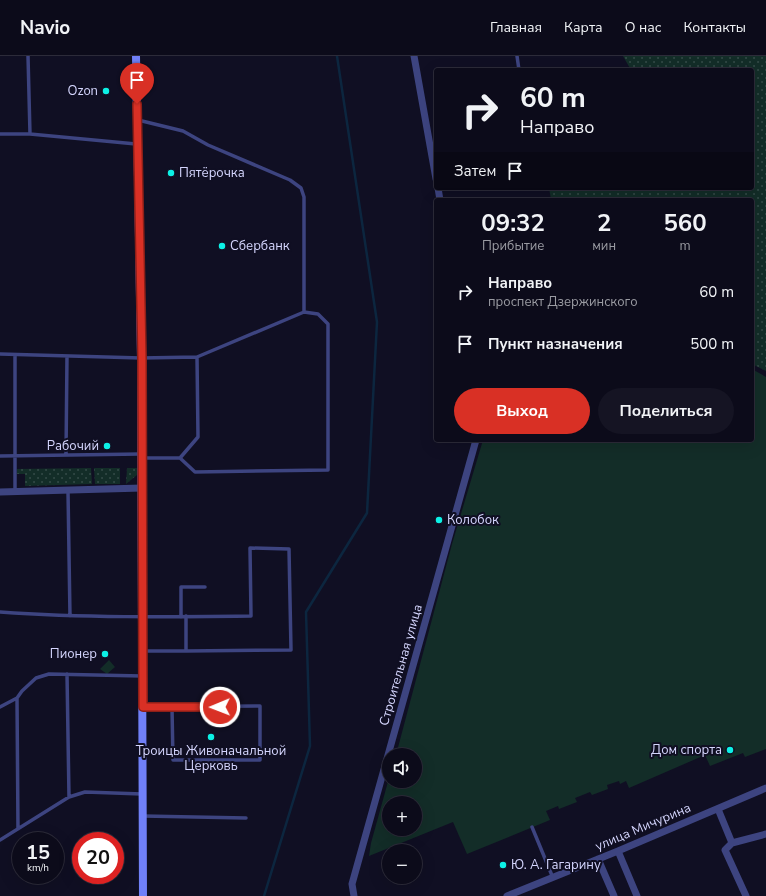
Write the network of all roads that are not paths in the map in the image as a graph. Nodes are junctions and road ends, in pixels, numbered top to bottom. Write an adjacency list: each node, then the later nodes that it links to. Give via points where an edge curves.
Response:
1 (28, 56): 8 (lane)
2 (136, 56): 6 (street)
3 (414, 56): 10 (street)
4 (517, 56): 5 (lane)
5 (519, 68)
6 (138, 120): 9 (street); 11 (lane, via 183,131 208,145 290,180 301,188 304,197)
7 (0, 134): 8 (lane)
8 (30, 134): 9 (lane)
9 (138, 144): 16 (street)
10 (434, 161)
11 (304, 312): 15 (lane); 22 (lane, via 318,314 328,324 328,470 195,472)
12 (0, 354): 13 (lane)
13 (15, 355): 14 (lane); 20 (lane)
14 (67, 356): 16 (lane); 18 (lane)
15 (197, 357): 16 (lane); 22 (lane, via 198,437)
16 (142, 358): 21 (street)
17 (475, 442): 56 (street, Строительная улица, via 352,884)
18 (66, 455): 20 (lane); 21 (lane)
19 (0, 456): 20 (lane)
20 (15, 456): 26 (lane)
21 (142, 456): 22 (lane); 23 (street)
22 (180, 458)
23 (142, 488): 24 (street); 31 (street)
24 (68, 490): 26 (street); 29 (lane)
25 (0, 492): 26 (street)
26 (15, 492)
27 (205, 587): 32 (lane, via 180,588)
28 (0, 612): 29 (lane)
29 (70, 616): 31 (lane)
30 (186, 616): 32 (lane); 34 (lane); 34 (lane, via 251,616 250,548 289,549 291,650)
31 (143, 617): 32 (lane); 33 (street)
32 (180, 617)
33 (143, 651): 34 (lane); 36 (street)
34 (186, 651)
35 (67, 674): 36 (lane); 37 (lane, via 49,674 36,678); 43 (lane)
36 (143, 676): 39 (street)
37 (17, 698): 38 (lane); 48 (lane)
38 (0, 706)
39 (143, 707): 40 (lane); 42 (street)
40 (172, 708): 40 (lane, via 172,760 260,760 260,706)
41 (766, 788): 44 (street, улица Мичурина)
42 (143, 794): 43 (lane, via 85,792); 45 (street)
43 (69, 797): 48 (lane)
44 (718, 809): 51 (street); 52 (street, улица Мичурина)
45 (143, 816): 46 (lane); 55 (street)
46 (246, 818)
47 (532, 827): 54 (lane)
48 (18, 829): 50 (lane)
49 (766, 834): 51 (street)
50 (0, 840)
51 (732, 843): 60 (street, via 726,850)
52 (618, 851): 53 (street, улица Мичурина); 59 (street)
53 (598, 859): 54 (street, улица Мичурина); 58 (street)
54 (552, 878): 57 (street, улица Мичурина)
55 (143, 896)
56 (354, 896)
57 (507, 896)
58 (614, 896)
59 (637, 896)
60 (746, 896)

